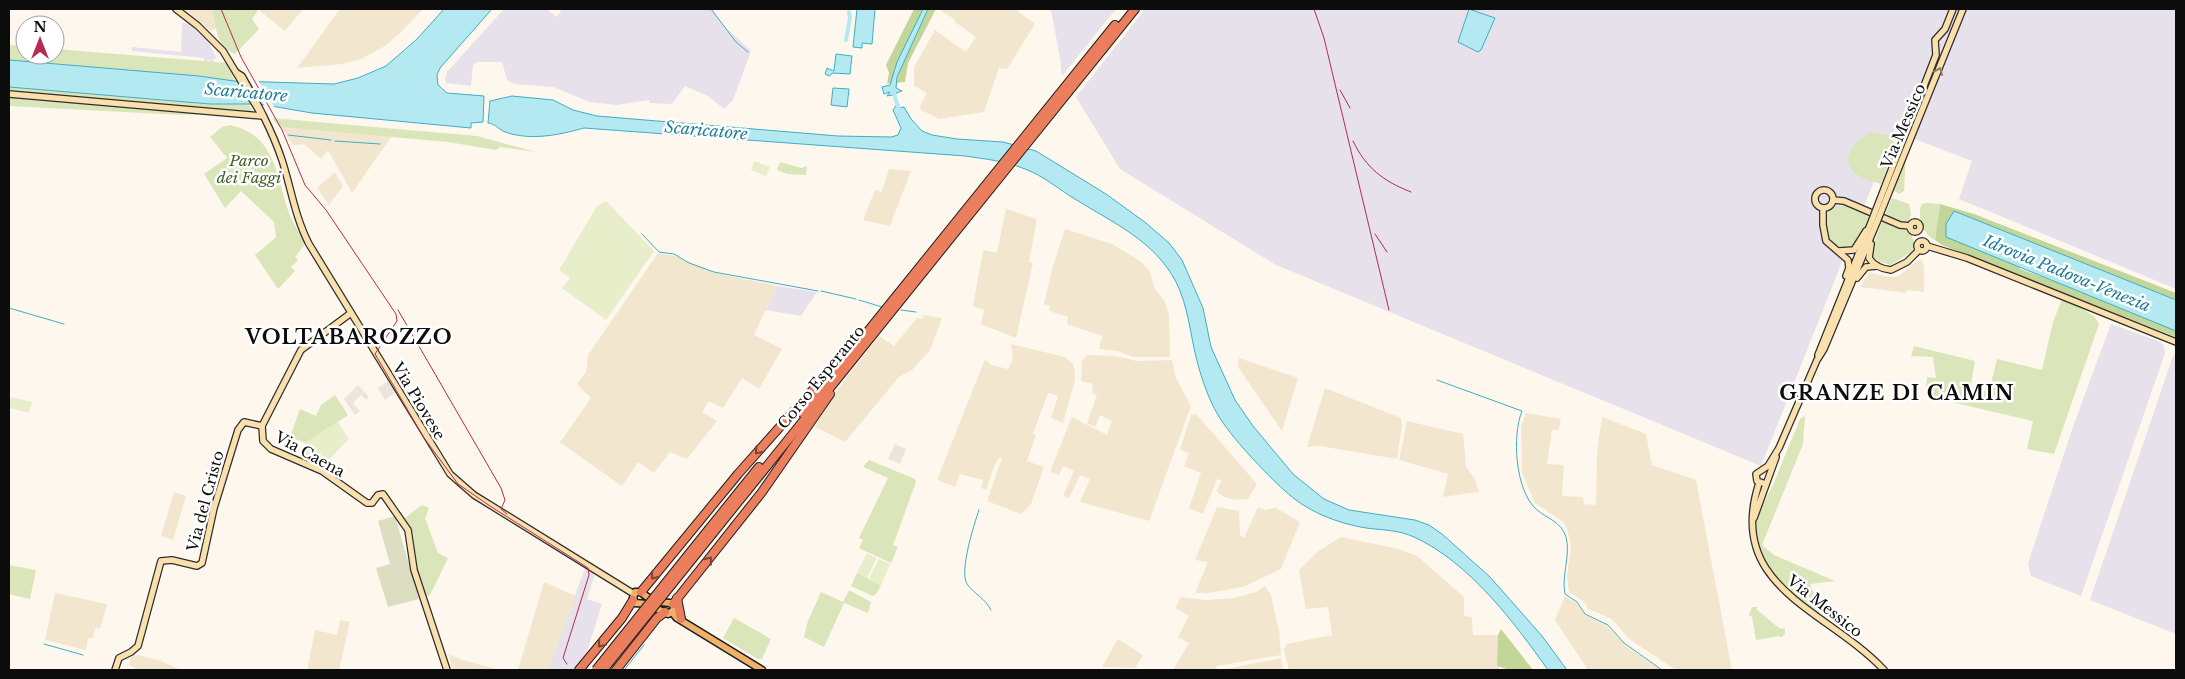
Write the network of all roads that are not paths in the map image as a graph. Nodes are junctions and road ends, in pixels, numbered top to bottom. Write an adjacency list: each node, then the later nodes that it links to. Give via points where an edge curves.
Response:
1 (176, 9): 10 (street, via 218,45)
2 (1128, 9): 11 (highway)
3 (1135, 9): 11 (highway)
4 (1953, 9): 6 (street, Via Messico)
5 (1962, 9): 7 (street, Via Messico)
6 (1942, 34): 7 (street, via 1948,36); 8 (street, Via Messico, via 1936,38)
7 (1950, 44): 8 (street, via 1943,50); 12 (street, Via Messico, one-way to 7)
8 (1936, 46): 12 (street, Via Messico, via 1936,55)
9 (9, 94): 10 (street)
10 (263, 116): 24 (street, Via Piovese, via 281,158 302,229)
11 (1044, 117): 25 (highway, Corso Esperanto)
12 (1892, 177): 15 (street, Via Messico, bridge)
13 (1833, 200): 14 (street); 14 (street, via 1829,191 1819,192 1816,202); 16 (street, via 1844,201)
14 (1823, 208): 20 (street, via 1822,225 1826,241)
15 (1875, 222): 17 (street, Via Messico); 21 (street, via 1869,258); 22 (street, Via Messico)
16 (1911, 229): 18 (street, via 1916,232 1920,228); 19 (street, via 1915,232)
17 (1868, 230): 20 (street, via 1854,250); 23 (street, Via Messico)
18 (1926, 244): 19 (street, via 1924,250); 26 (street)
19 (1918, 247): 21 (street, via 1899,268 1891,270)
20 (1839, 251): 23 (street, via 1849,264)
21 (1877, 266): 22 (street, via 1863,269)
22 (1850, 287): 27 (street, Via Messico)
23 (1842, 296): 27 (street, Via Messico)
24 (351, 313): 28 (street, via 305,345); 35 (street, Via Piovese, via 437,454 459,483)
25 (864, 340): 35 (highway, one-way to 35, via 738,474); 36 (highway, Corso Esperanto, bridge); 37 (highway, one-way to 25, via 762,492)
26 (2176, 342)
27 (1817, 360): 29 (street, Via Messico)
28 (262, 426): 39 (street, Via del Cristo, via 244,422 238,430 214,508 202,563 197,566 167,559 161,561 138,646 119,658); 40 (street, Via Caena, via 263,441 276,452 329,475 367,503 373,502 381,493 408,530 412,564)
29 (1779, 448): 30 (street, Via Messico); 31 (street, Via Messico)
30 (1763, 470): 31 (street); 32 (street, Via Messico, via 1756,474)
31 (1770, 475): 33 (street, Via Messico)
32 (1758, 483): 33 (street); 34 (street, Via Messico)
33 (1766, 484): 34 (street, Via Messico)
34 (1752, 526): 46 (street, Via Messico, via 1760,560 1780,588)
35 (636, 595): 37 (main road, Via Piovese); 37 (main road, Via Piovese, via 660,608); 41 (highway, one-way to 41, via 622,618)
36 (653, 603): 42 (highway, bridge); 43 (highway, bridge)
37 (672, 607): 38 (highway); 38 (main road); 44 (highway, via 657,618)
38 (681, 620): 45 (main road)
39 (115, 670)
40 (447, 670)
41 (579, 670)
42 (596, 670)
43 (603, 670)
44 (616, 670)
45 (762, 670)
46 (1884, 670)

